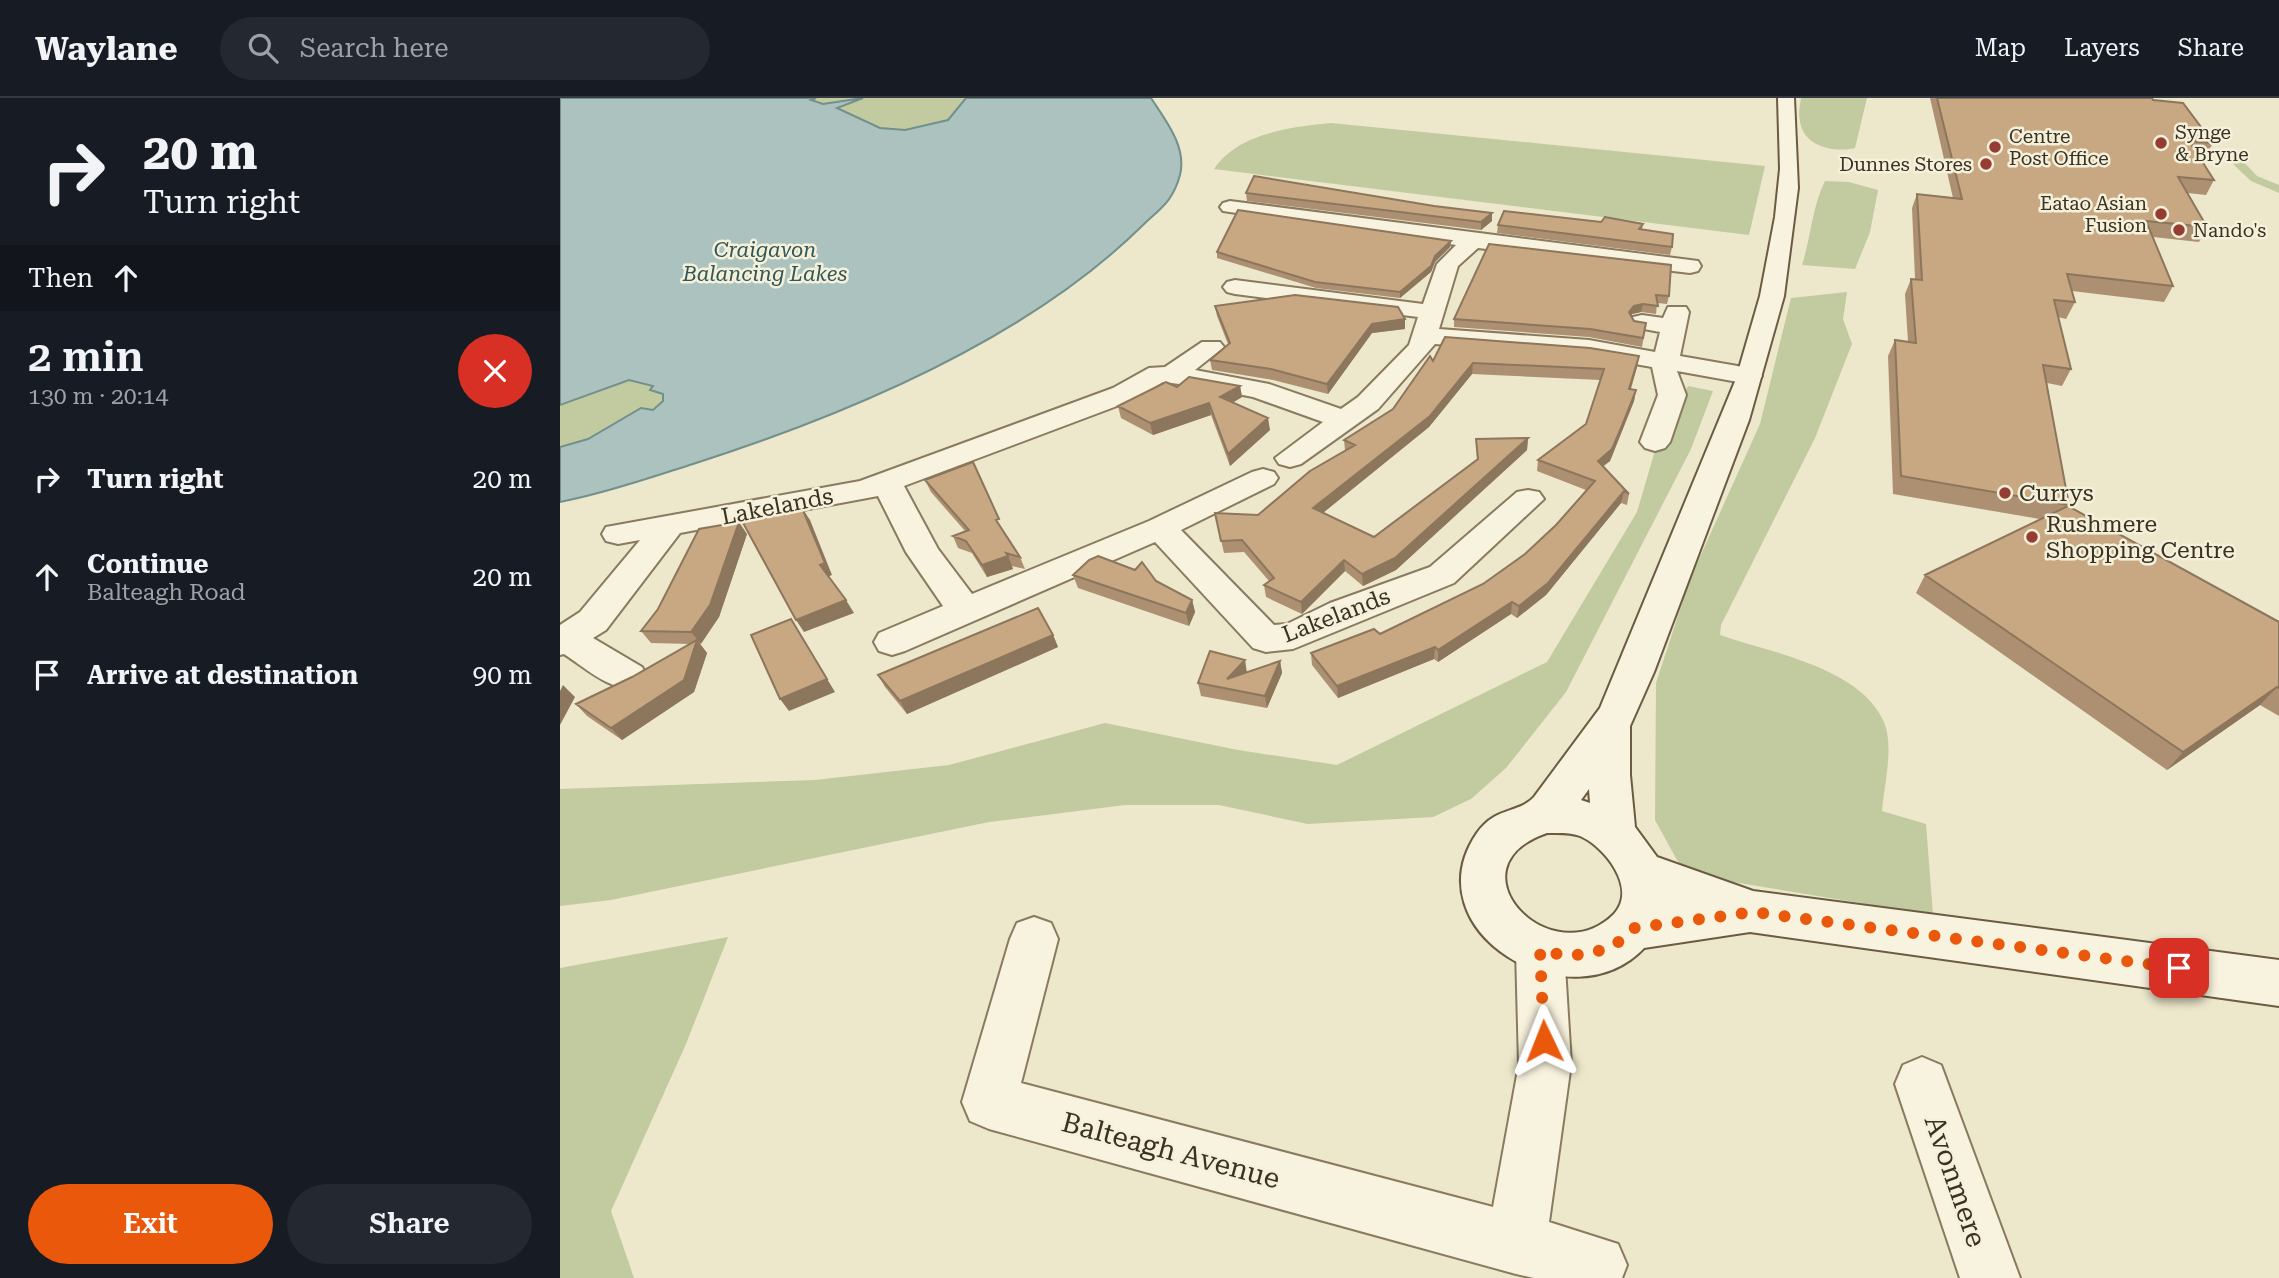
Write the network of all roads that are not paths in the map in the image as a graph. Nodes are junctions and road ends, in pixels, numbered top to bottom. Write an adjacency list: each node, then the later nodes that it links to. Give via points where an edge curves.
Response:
1 (1786, 98): 11 (street, via 1789,177 1780,253)
2 (1230, 207): 3 (street)
3 (1473, 241): 4 (street); 7 (street, via 1448,264)
4 (1696, 266)
5 (1234, 287): 7 (street)
6 (1642, 322): 9 (street, via 1676,320)
7 (1429, 324): 9 (street); 12 (street, via 1421,347 1368,403)
8 (1211, 347): 10 (street, Lakelands)
9 (1665, 360): 11 (street); 13 (street, via 1672,395)
10 (1171, 375): 12 (street, Lakelands, via 1259,390); 14 (street, Lakelands, via 1158,374 1123,394)
11 (1749, 376): 23 (street, via 1735,421)
12 (1343, 419): 17 (street, via 1290,458 1277,456 1259,463 1256,471 1263,478)
13 (1654, 442)
14 (886, 481): 16 (street, Lakelands, via 867,489); 19 (street, via 923,552)
15 (1532, 494): 17 (street, Lakelands, via 1442,575 1293,636 1266,639)
16 (668, 527): 18 (street, Lakelands); 20 (street, via 593,621)
17 (1160, 528): 19 (street)
18 (618, 534)
19 (965, 611): 21 (street)
20 (563, 640): 22 (street)
21 (892, 642)
22 (630, 677)
23 (1610, 725): 24 (street); 25 (street)
24 (1543, 816): 25 (street, via 1568,815); 30 (street, via 1507,831 1493,844 1483,871 1488,902 1507,931)
25 (1614, 834): 26 (street)
26 (1642, 872): 27 (street); 28 (street, via 1645,901)
27 (1753, 912): 28 (street); 31 (street)
28 (1634, 928): 30 (street, via 1616,944 1593,953 1567,956)
29 (1034, 939): 33 (street, Balteagh Avenue, via 989,1102)
30 (1540, 950): 33 (street, via 1545,1064)
31 (2279, 982)
32 (1922, 1083): 35 (street, Avonmere)
33 (1516, 1244): 34 (street, Balteagh Avenue)
34 (1597, 1265)
35 (1990, 1278)

